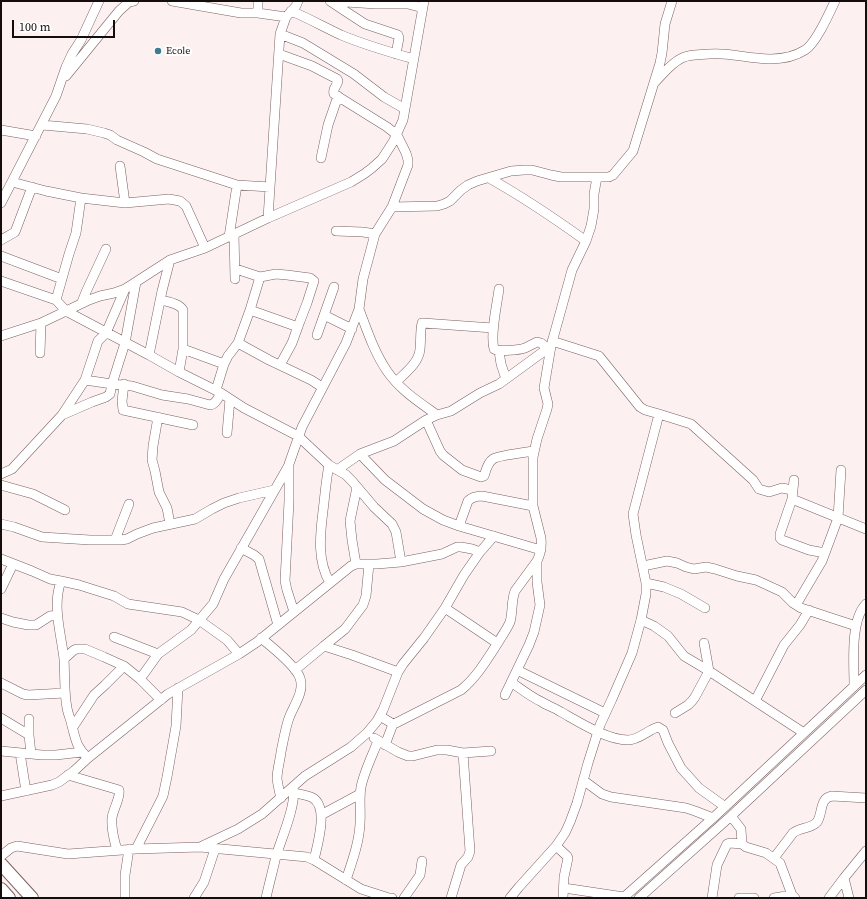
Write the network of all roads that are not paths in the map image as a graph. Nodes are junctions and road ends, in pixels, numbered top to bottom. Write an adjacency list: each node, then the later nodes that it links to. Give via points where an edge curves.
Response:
1 (99, 1): 19 (street)
2 (134, 1): 19 (street, via 119,11)
3 (172, 1): 10 (street)
4 (258, 1): 13 (street)
5 (298, 1): 14 (street)
6 (330, 1): 9 (street, via 376,4); 17 (street, via 365,24 398,35 400,38)
7 (672, 1): 20 (street)
8 (835, 1): 20 (street, via 817,37 806,50 774,59 714,53 689,56 681,58)
9 (406, 2): 11 (street)
10 (200, 3): 12 (street)
11 (423, 4): 18 (street)
12 (226, 5): 13 (street, via 241,13)
13 (258, 13): 14 (street)
14 (289, 14): 15 (street); 17 (street, via 306,17 341,35)
15 (280, 34): 16 (street); 22 (street, via 331,60 354,74 384,98)
16 (279, 54): 21 (street, via 312,66 337,79 333,91); 34 (street)
17 (396, 54): 18 (street)
18 (414, 59): 22 (street)
19 (61, 82): 23 (street)
20 (653, 84): 29 (street, via 632,151 613,175)
21 (338, 96): 25 (street); 27 (street)
22 (405, 109): 25 (street)
23 (42, 125): 26 (street); 32 (street, via 81,128 104,133 156,159)
24 (2, 133): 26 (street)
25 (397, 134): 38 (street, via 408,165); 39 (street, via 382,159 364,174)
26 (36, 136): 31 (street)
27 (321, 158)
28 (120, 166): 37 (street)
29 (597, 177): 30 (street, via 561,177 524,170); 44 (street, via 591,226)
30 (489, 178): 38 (street, via 468,185 444,204); 44 (street, via 538,207)
31 (12, 182): 33 (street); 36 (street)
32 (237, 185): 34 (street); 42 (street)
33 (32, 187): 35 (street); 43 (street, via 15,232)
34 (270, 187): 39 (street)
35 (81, 198): 37 (street); 50 (street, via 76,234)
36 (1, 203)
37 (125, 203): 45 (street, via 169,199 180,201 186,206)
38 (392, 207): 41 (street)
39 (268, 218): 42 (street)
40 (336, 231): 41 (street)
41 (375, 234): 59 (street, via 364,273)
42 (232, 235): 45 (street); 49 (street, via 236,274)
43 (1, 240)
44 (586, 241): 72 (street, via 572,270)
45 (205, 248): 48 (street)
46 (106, 249): 58 (street)
47 (1, 256): 50 (street)
48 (170, 260): 52 (street); 57 (street)
49 (260, 277): 60 (street); 64 (street, via 276,274 310,278 314,281)
50 (62, 279): 56 (street)
51 (1, 281): 56 (street)
52 (136, 282): 54 (street); 70 (street)
53 (334, 287): 62 (street)
54 (124, 289): 58 (street); 67 (street)
55 (499, 289): 65 (street)
56 (56, 300): 61 (street)
57 (160, 300): 73 (street, via 178,305 183,310); 76 (street)
58 (82, 302): 61 (street)
59 (359, 309): 66 (street); 82 (street, via 386,371)
60 (250, 310): 64 (street); 71 (street)
61 (66, 311): 63 (street); 67 (street)
62 (324, 315): 66 (street); 68 (street)
63 (41, 323): 69 (street); 75 (street)
64 (298, 327): 78 (street)
65 (493, 328): 74 (street, via 493,348); 82 (street, via 422,323 419,356)
66 (352, 329): 85 (street)
67 (106, 333): 70 (street); 81 (street, via 98,341)
68 (317, 335)
69 (1, 336)
70 (126, 343): 76 (street); 83 (street)
71 (238, 343): 77 (street); 78 (street)
72 (550, 345): 74 (street, via 537,342 525,348); 80 (street); 88 (street, via 599,356 640,407); 96 (street, via 544,388 548,404)
73 (183, 349): 77 (street); 79 (street)
74 (499, 351): 80 (street)
75 (40, 353)
76 (150, 355): 79 (street)
77 (224, 364): 86 (street)
78 (280, 365): 85 (street)
79 (179, 372): 86 (street)
80 (506, 379): 90 (street, via 451,411)
81 (85, 380): 83 (street); 89 (street)
82 (396, 382): 90 (street)
83 (112, 384): 84 (street); 89 (street, via 110,394 106,397)
84 (124, 384): 86 (street, via 210,405 217,401); 91 (street, via 123,410)
85 (322, 387): 95 (street)
86 (219, 392): 87 (street)
87 (230, 399): 94 (street); 95 (street)
88 (659, 414): 106 (street, via 691,424 753,480 759,489 769,492 782,488); 127 (street, via 633,514)
89 (62, 415): 101 (street, via 12,469)
90 (437, 415): 92 (street)
91 (158, 418): 93 (street); 112 (street, via 152,460)
92 (426, 420): 96 (street, via 443,455 462,470 481,477 494,458); 97 (street, via 394,441)
93 (193, 425)
94 (227, 433)
95 (298, 436): 98 (street); 99 (street)
96 (534, 451): 108 (street)
97 (360, 454): 99 (street); 113 (street, via 385,480 418,505)
98 (289, 464): 105 (street); 137 (street, via 285,581)
99 (333, 468): 104 (street, via 346,475); 129 (street, via 323,509 320,548 325,573)
100 (841, 470): 110 (street)
101 (1, 474)
102 (794, 480): 106 (street)
103 (1, 485): 109 (street, via 33,494)
104 (357, 487): 123 (street, via 394,528); 125 (street, via 350,521)
105 (274, 490): 112 (street, via 239,498 195,519); 117 (street)
106 (792, 495): 110 (street); 120 (street, via 780,538 809,550)
107 (130, 504): 116 (street)
108 (533, 506): 113 (street, via 476,496 468,501); 118 (street, via 542,538)
109 (65, 510)
110 (838, 518): 114 (street); 120 (street)
111 (1, 524): 116 (street, via 42,536)
112 (170, 524): 116 (street, via 127,539)
113 (459, 526): 115 (street)
114 (866, 529)
115 (494, 536): 118 (street); 119 (street)
116 (115, 540)
117 (241, 548): 140 (street, via 213,604); 142 (street, via 259,559)
118 (541, 550): 122 (street)
119 (480, 552): 123 (street, via 457,547 442,554); 134 (street)
120 (825, 553): 133 (street)
121 (1, 559): 124 (street)
122 (537, 561): 146 (street, via 515,591 510,622); 154 (street, via 539,610 534,632)
123 (401, 562): 126 (street)
124 (13, 564): 128 (street, via 50,580); 131 (street)
125 (356, 564): 126 (street); 129 (street)
126 (369, 564): 148 (street, via 363,605 345,629)
127 (643, 566): 130 (street); 133 (street, via 667,561 694,569 706,567 751,578 785,594)
128 (61, 581): 138 (street); 140 (street, via 106,593 128,604 182,612)
129 (330, 583): 137 (street)
130 (646, 584): 135 (street, via 681,594); 141 (street)
131 (1, 589)
132 (866, 604): 143 (street)
133 (796, 605): 136 (street)
134 (445, 608): 146 (street); 156 (street)
135 (705, 608)
136 (809, 610): 143 (street); 167 (street, via 784,644)
137 (294, 612): 142 (street)
138 (57, 615): 139 (street, via 28,625); 151 (street)
139 (1, 618)
140 (199, 620): 149 (street, via 191,630); 150 (street, via 227,640)
141 (641, 620): 155 (street, via 660,629 684,656); 168 (street, via 632,653)
142 (278, 625): 145 (street)
143 (856, 626): 161 (street)
144 (114, 637): 149 (street)
145 (261, 638): 150 (street); 153 (street)
146 (498, 643): 173 (street, via 474,678 461,690)
147 (704, 643): 155 (street)
148 (324, 646): 153 (street); 156 (street)
149 (158, 654): 158 (street)
150 (239, 654): 162 (street)
151 (64, 659): 152 (street, via 74,650 81,648); 164 (street)
152 (124, 666): 158 (street); 174 (street, via 94,695)
153 (295, 670): 192 (street, via 302,688 288,720 279,766 277,779)
154 (517, 670): 159 (street); 168 (street)
155 (709, 671): 167 (street); 169 (street, via 696,697)
156 (398, 672): 170 (street)
157 (866, 675): 161 (street)
158 (140, 679): 166 (street)
159 (511, 682): 165 (street); 175 (street)
160 (1, 683): 164 (street, via 28,695)
161 (854, 686): 177 (street)
162 (178, 688): 166 (street); 201 (street, via 176,726 163,796)
163 (866, 690): 196 (street)
164 (65, 693): 174 (street)
165 (505, 695)
166 (161, 700): 185 (street)
167 (754, 701): 177 (street)
168 (605, 713): 175 (street)
169 (675, 713)
170 (380, 716): 173 (street); 176 (street)
171 (1, 718): 178 (street)
172 (29, 719): 178 (street)
173 (392, 724): 179 (street)
174 (73, 727): 185 (street, via 74,738)
175 (597, 732): 187 (street); 194 (street, via 614,738 633,740 660,727 681,768 699,788)
176 (367, 733): 179 (street); 188 (street, via 351,747 305,776)
177 (804, 733): 194 (street)
178 (29, 735): 184 (street)
179 (382, 743): 183 (street, via 408,756 437,750); 190 (street, via 362,781)
180 (1, 751): 182 (street)
181 (491, 751): 183 (street)
182 (20, 753): 184 (street); 189 (street)
183 (463, 753): 225 (street, via 470,852 461,865)
184 (31, 754): 185 (street)
185 (85, 755): 186 (street, via 80,765)
186 (68, 775): 189 (street, via 59,782); 203 (street, via 119,790 112,819)
187 (584, 780): 197 (street, via 602,794 611,797 686,808); 199 (street, via 570,822)
188 (294, 790): 192 (street); 195 (street, via 313,799); 205 (street, via 293,803)
189 (26, 791): 191 (street)
190 (360, 794): 195 (street); 212 (street, via 359,833)
191 (1, 796)
192 (281, 798): 200 (street, via 250,822)
193 (866, 798): 207 (street, via 827,796 816,823 797,830)
194 (724, 806): 197 (street)
195 (321, 815): 208 (street)
196 (731, 816): 198 (street, via 741,829); 227 (street)
197 (713, 818): 216 (street)
198 (742, 844): 207 (street); 228 (street, via 727,844 717,865)
199 (556, 846): 214 (street, via 568,858); 226 (street)
200 (200, 847): 201 (street); 202 (street)
201 (132, 849): 203 (street); 220 (street, via 125,875)
202 (215, 849): 205 (street); 221 (street, via 204,882)
203 (117, 850): 206 (street, via 68,854 17,846)
204 (865, 853): 211 (street)
205 (276, 855): 208 (street, via 307,857); 222 (street)
206 (1, 856)
207 (774, 858): 217 (street, via 780,863)
208 (314, 860): 212 (street)
209 (422, 861): 224 (street, via 420,874)
210 (1, 864): 219 (main road)
211 (844, 878): 232 (street); 233 (street)
212 (346, 880): 215 (street)
213 (1, 889): 218 (main road)
214 (564, 893): 216 (street)
215 (368, 895): 223 (street)
216 (624, 897)
217 (794, 897): 231 (street)
218 (9, 898)
219 (32, 898)
220 (125, 898)
221 (194, 898)
222 (266, 898)
223 (392, 898)
224 (404, 898)
225 (451, 898)
226 (510, 898)
227 (640, 898)
228 (712, 898)
229 (739, 898): 230 (street)
230 (754, 898)
231 (774, 898)
232 (829, 898)
233 (849, 898)

